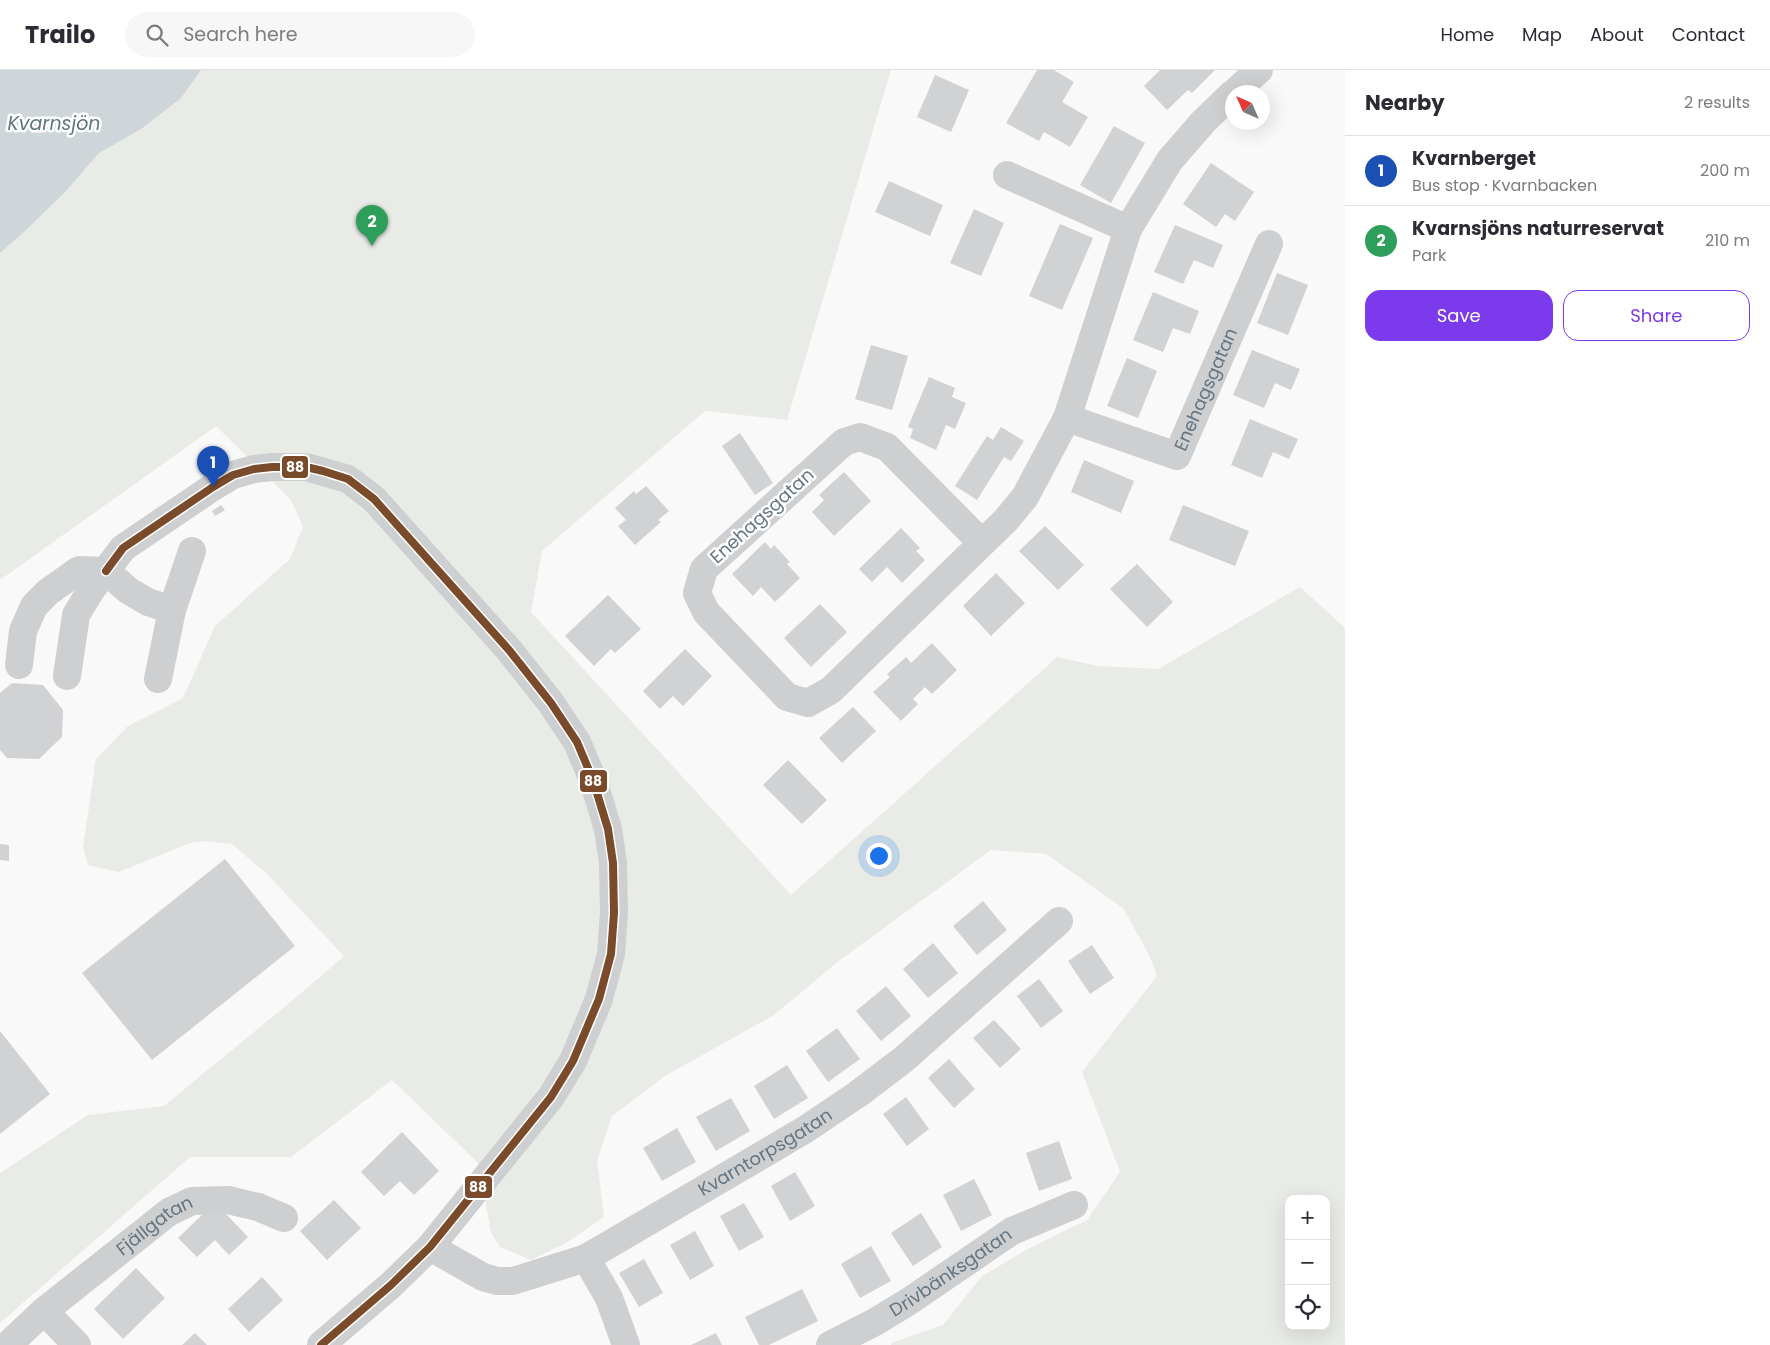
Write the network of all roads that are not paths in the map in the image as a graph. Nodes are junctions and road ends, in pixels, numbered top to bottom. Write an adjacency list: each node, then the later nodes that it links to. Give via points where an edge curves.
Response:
1 (1259, 70): 2 (street, Enehagsgatan)
2 (1243, 85)
3 (1225, 102): 5 (street, Enehagsgatan, via 1170,160)
4 (1007, 175): 5 (street)
5 (1128, 229): 7 (street, Enehagsgatan)
6 (1269, 244): 7 (street, Enehagsgatan, via 1177,456)
7 (1067, 418): 8 (street, Enehagsgatan, via 1025,497)
8 (982, 543): 8 (street, Enehagsgatan, via 887,447 860,437 839,446 704,569 697,593 706,612 787,697 808,704 831,690)
9 (192, 551): 11 (street)
10 (106, 572): 11 (street, via 148,602); 12 (street, via 79,570 34,606 23,631); 13 (street, via 76,615); 18 (street, via 123,548 233,475 272,467 306,467 348,480 374,499 509,650 577,742 608,829 613,864 611,954 599,999 573,1061 551,1097)
11 (172, 610): 14 (street)
12 (19, 665)
13 (67, 676)
14 (158, 679)
15 (1059, 921): 19 (street, Kvarntorpsgatan, via 904,1059 858,1094)
16 (1074, 1206): 25 (street, Drivbänksgatan, via 1012,1231 900,1307)
17 (284, 1218): 20 (street, Fjällgatan, via 258,1207 228,1200 192,1201 169,1212)
18 (430, 1247): 19 (street, Kvarntorpsgatan, via 483,1277 497,1281 513,1281); 23 (street)
19 (586, 1258): 24 (street, via 608,1298)
20 (44, 1311): 21 (street, Fjällgatan); 22 (street)
21 (8, 1345)
22 (77, 1345)
23 (321, 1345)
24 (626, 1345)
25 (830, 1345)

